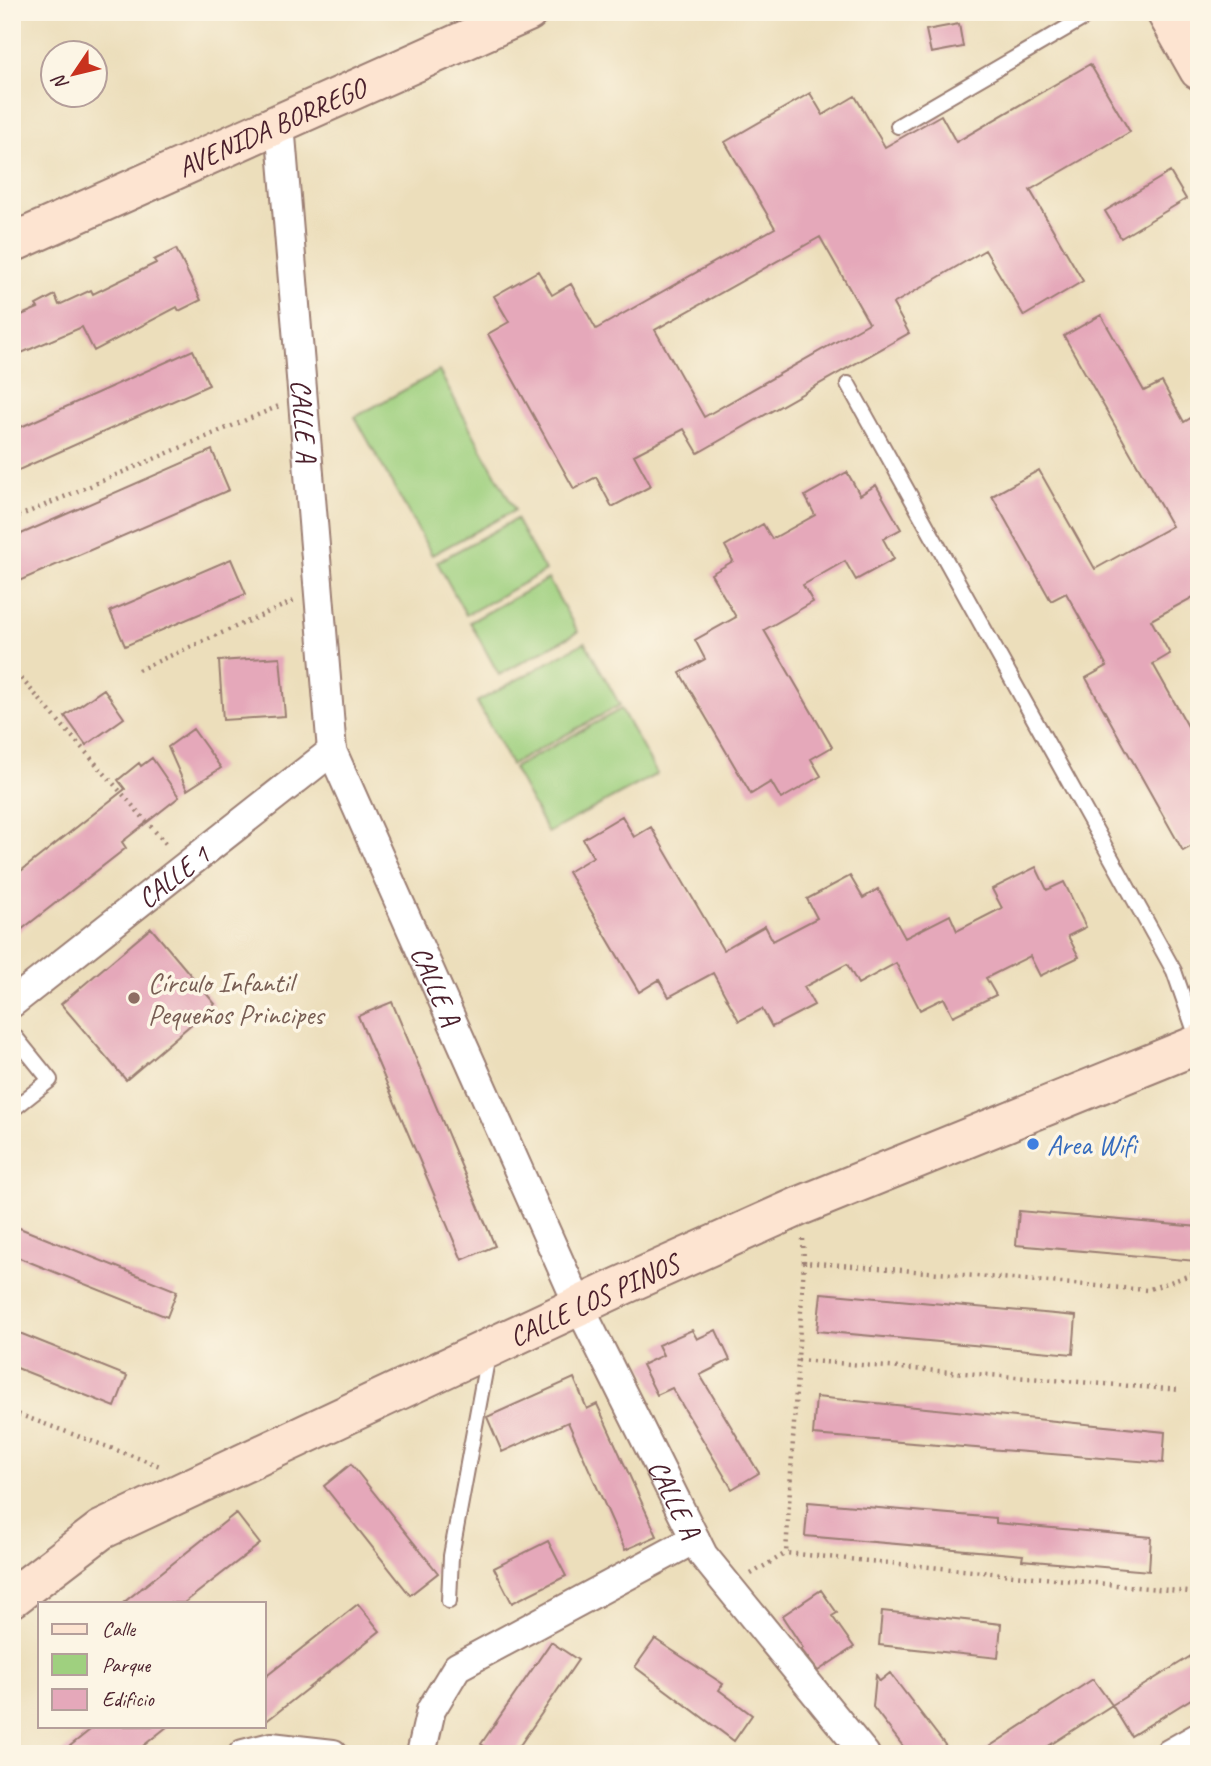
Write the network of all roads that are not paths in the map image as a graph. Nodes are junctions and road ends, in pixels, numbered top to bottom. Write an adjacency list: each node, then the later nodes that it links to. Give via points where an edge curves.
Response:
1 (528, 12): 5 (street, AVENIDA BORREGO)
2 (1094, 12): 6 (lane)
3 (1166, 12): 4 (street)
4 (1199, 70)
5 (280, 124): 7 (street, AVENIDA BORREGO); 9 (street, CALLE A)
6 (898, 126)
7 (12, 243)
8 (848, 384): 12 (lane, via 1174,971)
9 (332, 751): 10 (street, CALLE 1); 14 (street, CALLE A)
10 (12, 1003)
11 (12, 1033): 13 (lane, via 50,1080)
12 (1199, 1044): 14 (street, CALLE LOS PINOS, via 800,1206)
13 (12, 1110)
14 (579, 1306): 15 (street, CALLE LOS PINOS); 16 (street, CALLE A)
15 (489, 1350): 17 (street, CALLE LOS PINOS, via 101,1530); 18 (lane, via 452,1556)
16 (695, 1539): 22 (street, via 457,1667 431,1710); 23 (street, CALLE A, via 703,1555)
17 (12, 1598)
18 (449, 1601)
19 (1199, 1737): 24 (street)
20 (243, 1754): 21 (street, via 271,1747)
21 (332, 1754)
22 (421, 1754)
23 (865, 1754)
24 (1169, 1754)

